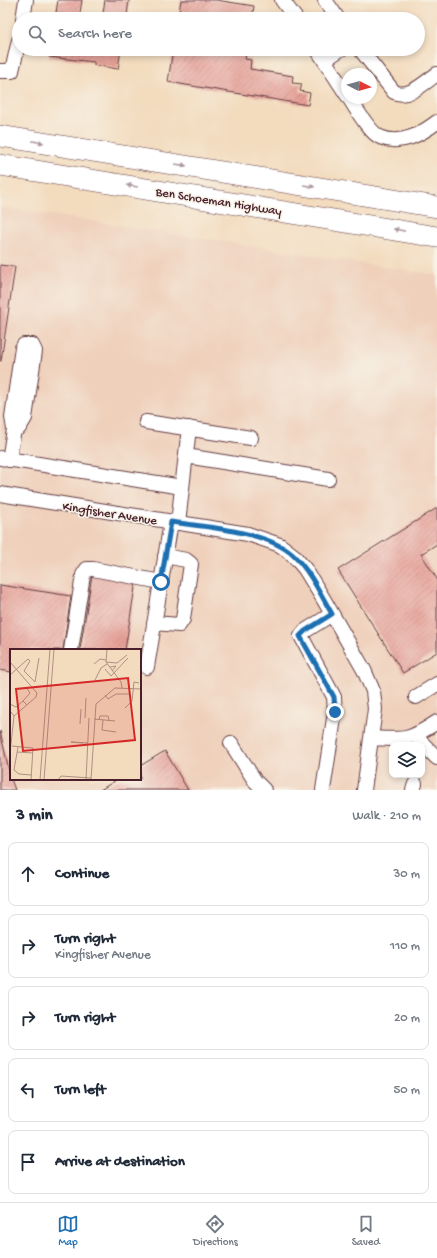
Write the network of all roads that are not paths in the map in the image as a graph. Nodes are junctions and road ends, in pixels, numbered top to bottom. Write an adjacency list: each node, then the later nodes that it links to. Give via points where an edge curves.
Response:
1 (26, 0): 4 (street)
2 (282, 0): 5 (street)
3 (325, 0): 6 (street)
4 (24, 12)
5 (291, 12)
6 (333, 12)
7 (16, 56): 10 (street, via 12,72)
8 (321, 56): 12 (street)
9 (366, 56): 11 (street, via 397,94 407,94)
10 (0, 71)
11 (437, 74)
12 (341, 86)
13 (353, 104): 14 (street, via 380,137 400,140 411,138)
14 (437, 122)
15 (0, 136): 17 (highway, one-way to 17)
16 (0, 165): 18 (highway, Ben Schoeman Highway, one-way to 16)
17 (437, 208)
18 (437, 237)
19 (146, 422): 20 (street)
20 (189, 428): 22 (street); 23 (street)
21 (14, 429): 21 (street, via 12,417 22,348 24,345 32,345 35,351 25,418 19,428); 24 (street)
22 (251, 438)
23 (186, 456): 25 (street); 26 (street)
24 (5, 459): 26 (street)
25 (328, 479)
26 (182, 487): 28 (street)
27 (0, 494): 28 (street, Kingfisher Avenue)
28 (174, 522): 29 (street); 31 (street, Kingfisher Avenue, via 248,534 280,545 305,569)
29 (165, 556): 30 (street); 32 (street, via 186,560 191,564 188,591 183,619 179,625)
30 (161, 582): 32 (street); 33 (street, via 87,569)
31 (332, 614): 39 (street, Kingfisher Avenue, via 373,691 375,709); 43 (street, via 300,636 334,697 335,712)
32 (154, 623): 34 (street)
33 (71, 649)
34 (147, 668)
35 (437, 684): 36 (street)
36 (416, 697)
37 (437, 722): 38 (street)
38 (416, 736): 39 (street, via 398,739); 41 (street)
39 (372, 738): 44 (street, Kingfisher Avenue)
40 (231, 743): 42 (street, via 255,781)
41 (437, 758)
42 (264, 790)
43 (323, 790)
44 (364, 790)

